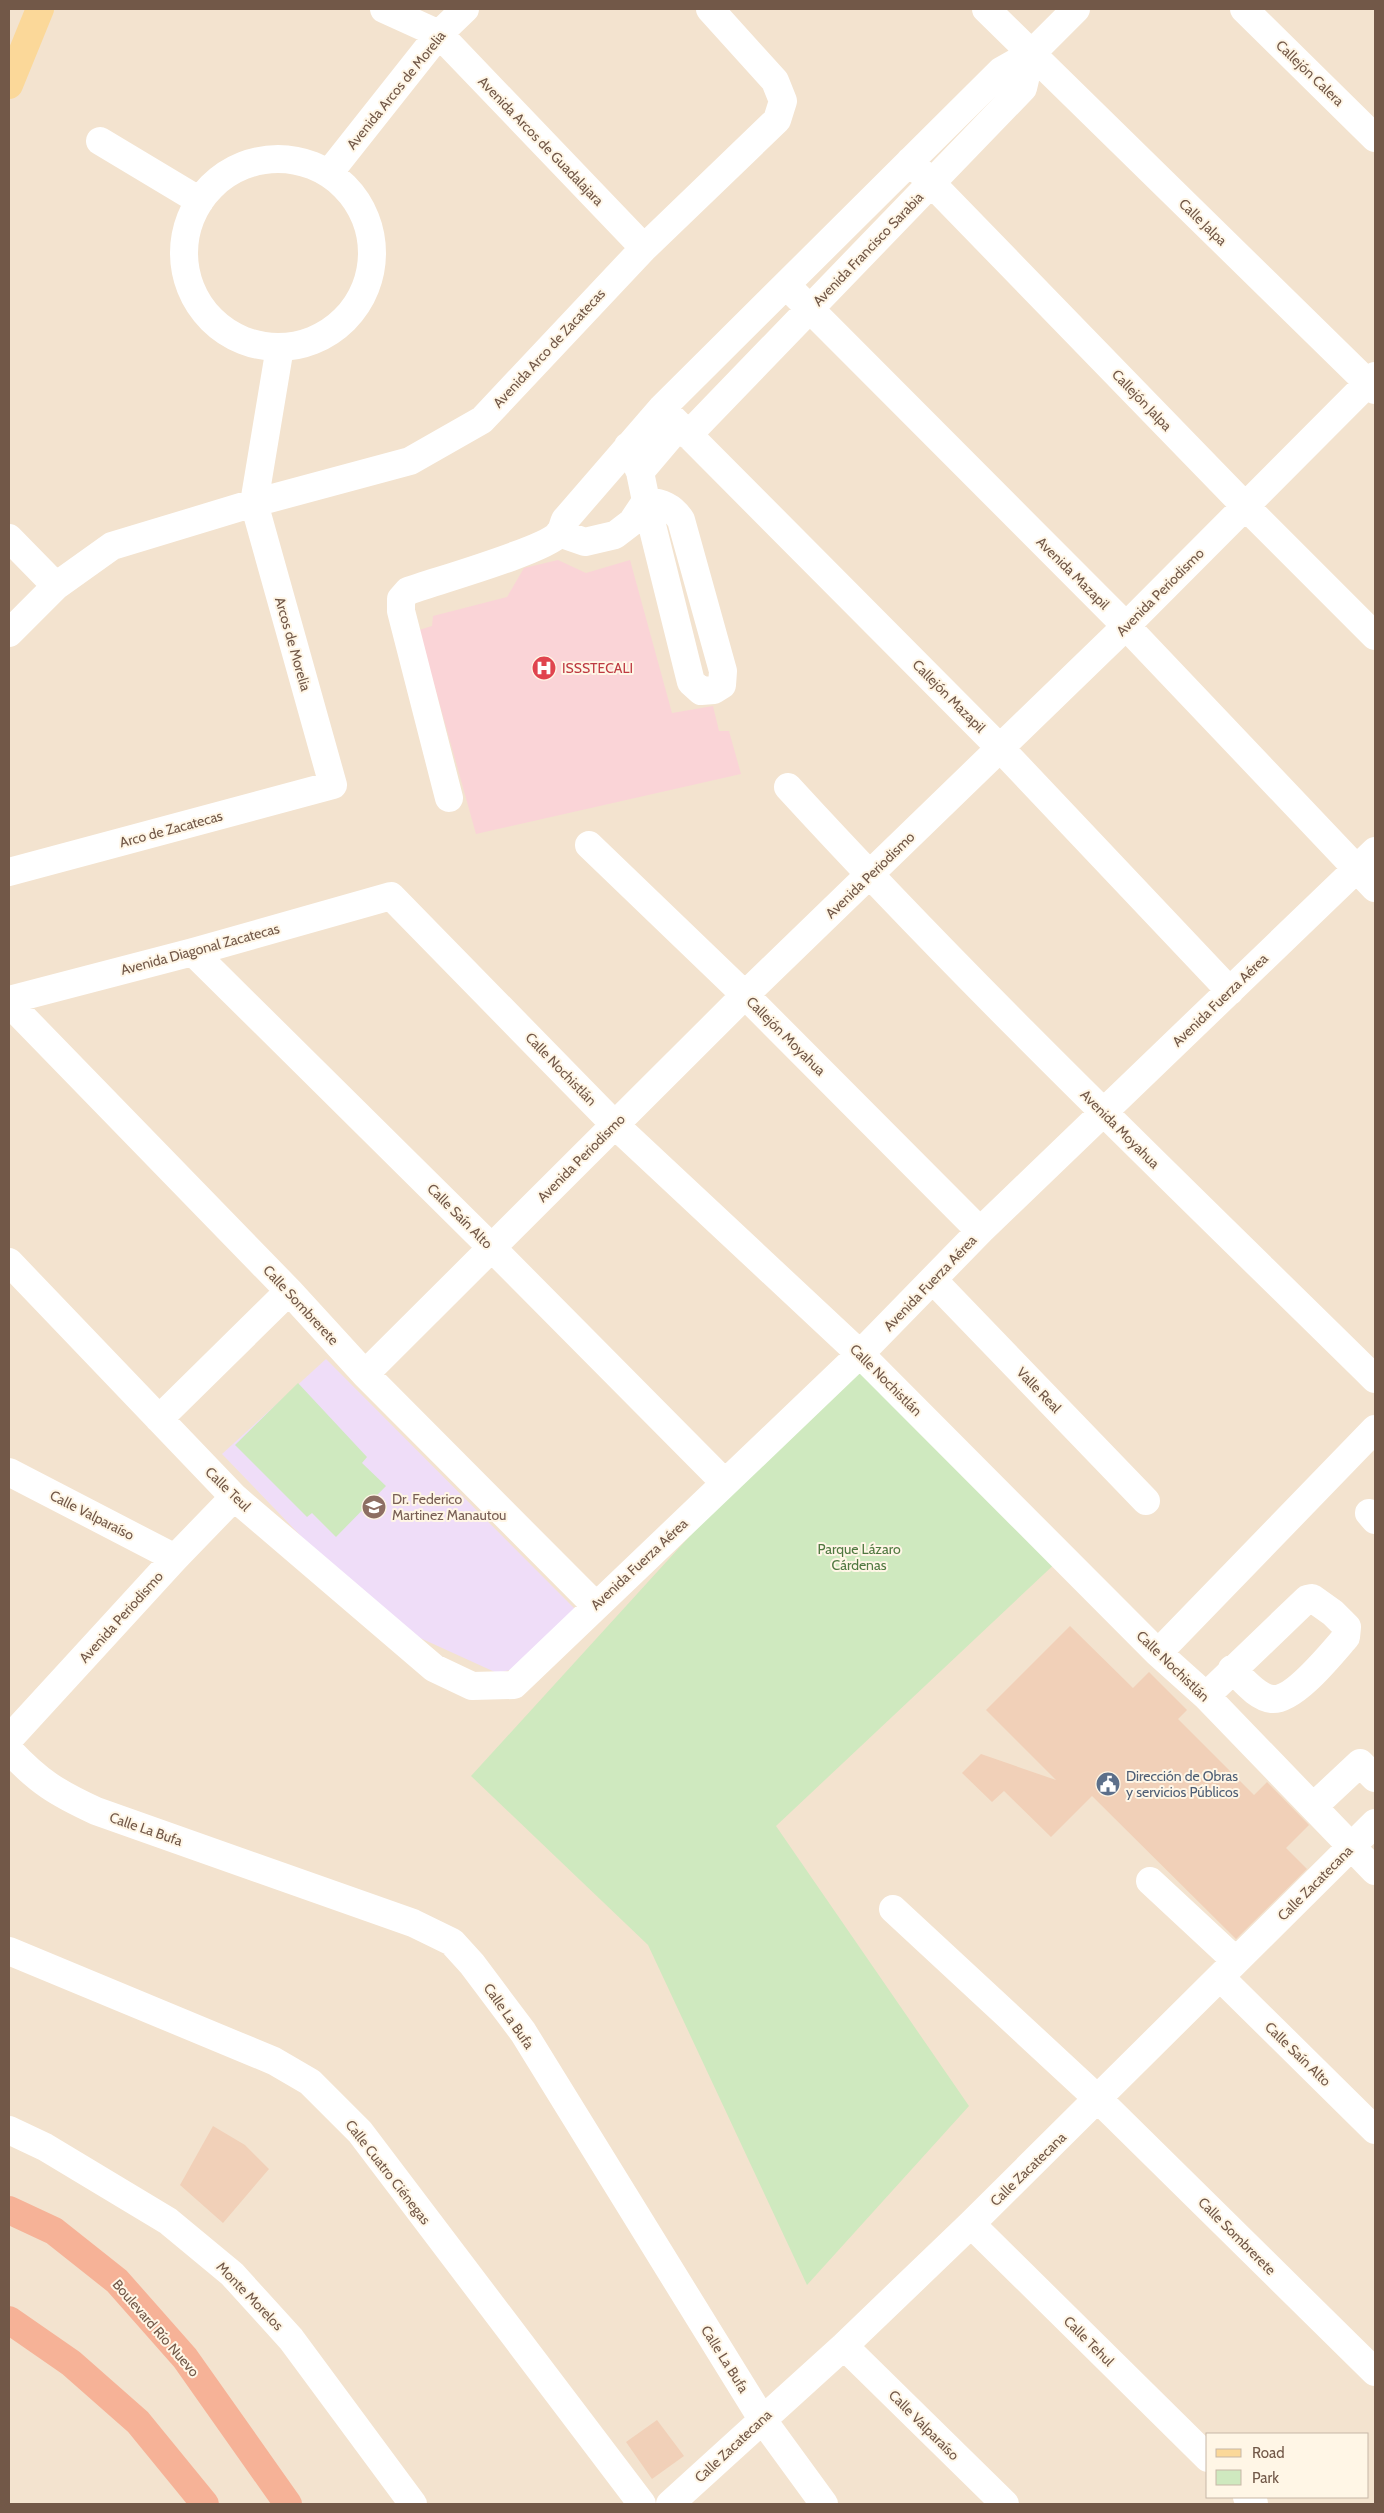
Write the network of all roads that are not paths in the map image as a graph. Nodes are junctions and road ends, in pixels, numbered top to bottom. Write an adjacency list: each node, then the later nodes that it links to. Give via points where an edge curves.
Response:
1 (40, 9): 10 (main road)
2 (384, 9): 8 (street)
3 (465, 9): 8 (street, Avenida Arcos de Morelia)
4 (710, 9): 17 (street, Avenida Arco de Zacatecas, via 775,81 782,101 777,120)
5 (986, 9): 9 (street, Calle Jalpa)
6 (1076, 9): 9 (street)
7 (1244, 9): 11 (street, Callejón Calera)
8 (439, 34): 14 (street, Avenida Arcos de Morelia); 17 (street, Avenida Arcos de Guadalajara)
9 (1031, 54): 13 (street, via 1001,71); 15 (street, Avenida Francisco Sarabia, via 1023,88); 21 (street, Calle Jalpa)
10 (9, 85)
11 (1375, 138)
12 (100, 141): 16 (street)
13 (910, 161): 15 (street, Callejón Jalpa); 18 (street)
14 (329, 173): 16 (street, via 302,162 273,159 245,165 220,179); 20 (street, via 351,193 367,219 373,248 369,278 357,306 336,327 310,342)
15 (932, 183): 19 (street, Avenida Francisco Sarabia); 27 (street, Callejón Jalpa)
16 (200, 201): 20 (street, via 186,236 184,256 189,284 204,310 224,330 251,343)
17 (644, 248): 26 (street, Avenida Arco de Zacatecas, via 482,420 410,461)
18 (786, 285): 19 (street, Avenida Mazapil); 22 (street)
19 (810, 309): 22 (street, Avenida Francisco Sarabia); 31 (street, Avenida Mazapil)
20 (280, 347): 26 (street)
21 (1373, 383): 27 (street, Avenida Periodismo)
22 (676, 423): 23 (street); 24 (street); 34 (street, Callejón Mazapil)
23 (628, 446): 24 (street); 28 (street, via 565,520)
24 (640, 472): 25 (street)
25 (646, 501): 25 (street, via 691,682 701,691 714,690 722,685 723,671 681,520 674,510 662,503); 28 (street, via 632,522 615,534 584,542)
26 (254, 503): 30 (street, via 112,546); 35 (street, Arcos de Morelia)
27 (1246, 507): 31 (street, Avenida Periodismo); 33 (street, Callejón Jalpa)
28 (560, 534): 37 (street, via 527,551 408,591 401,599 400,611)
29 (9, 538): 30 (street)
30 (56, 586): 32 (street)
31 (1126, 626): 34 (street, Avenida Periodismo); 39 (street, Avenida Mazapil)
32 (9, 633)
33 (1375, 636)
34 (1001, 749): 41 (street, Avenida Periodismo); 44 (street, Callejón Mazapil)
35 (332, 785): 40 (street, Arco de Zacatecas)
36 (788, 787): 41 (street, Avenida Moyahua)
37 (448, 798)
38 (589, 845): 45 (street, Callejón Moyahua)
39 (1369, 870): 44 (street, Avenida Fuerza Aérea)
40 (9, 872)
41 (869, 876): 45 (street, Avenida Periodismo); 47 (street, Avenida Moyahua)
42 (391, 896): 43 (street, Avenida Diagonal Zacatecas); 48 (street, Calle Nochistlán)
43 (193, 952): 46 (street, Avenida Diagonal Zacatecas); 50 (street, Calle Saín Alto)
44 (1230, 991): 47 (street, Avenida Fuerza Aérea)
45 (745, 995): 48 (street, Avenida Periodismo); 49 (street, Callejón Moyahua)
46 (9, 1001): 53 (street, Calle Sombrerete)
47 (1103, 1114): 49 (street, Avenida Fuerza Aérea); 56 (street, Avenida Moyahua)
48 (615, 1125): 50 (street, Avenida Periodismo); 54 (street, Calle Nochistlán)
49 (980, 1231): 52 (street, Avenida Fuerza Aérea)
50 (492, 1247): 55 (street, Avenida Periodismo); 60 (street, Calle Saín Alto)
51 (9, 1262): 57 (street, Calle Teul)
52 (933, 1280): 54 (street, Avenida Fuerza Aérea); 62 (street, Valle Real)
53 (289, 1291): 55 (street, Calle Sombrerete); 57 (street)
54 (860, 1354): 60 (street, Avenida Fuerza Aérea); 65 (street, Calle Nochistlán)
55 (364, 1374): 64 (street, Calle Sombrerete)
56 (1375, 1379)
57 (159, 1419): 61 (street, Calle Teul)
58 (1375, 1429): 65 (street)
59 (9, 1472): 63 (street, Calle Valparaíso)
60 (725, 1483): 64 (street, Avenida Fuerza Aérea)
61 (234, 1497): 63 (street, Avenida Periodismo); 67 (street, Calle Teul, via 434,1668)
62 (1146, 1501)
63 (175, 1558): 69 (street, Avenida Periodismo)
64 (595, 1605): 67 (street, Avenida Fuerza Aérea, via 514,1685)
65 (1158, 1653): 68 (street, Calle Nochistlán)
66 (1232, 1669): 68 (street)
67 (472, 1686)
68 (1206, 1696): 72 (street, Calle Nochistlán)
69 (9, 1739)
70 (9, 1750): 88 (street, Calle La Bufa, via 33,1776 63,1796 96,1811 413,1923 452,1942 523,2032)
71 (1375, 1778): 72 (street, via 1360,1763)
72 (1313, 1808): 74 (street, Calle Nochistlán)
73 (1375, 1824): 74 (street, Calle Zacatecana)
74 (1351, 1848): 75 (street, Calle Nochistlán); 79 (street, Calle Zacatecana)
75 (1375, 1871)
76 (1150, 1881): 79 (street, Calle Saín Alto)
77 (893, 1908): 80 (street, Calle Sombrerete)
78 (9, 1952): 93 (street, Calle Cuatro Ciénegas, via 274,2061 310,2082 360,2132)
79 (1228, 1969): 80 (street, Calle Zacatecana); 82 (street, Calle Saín Alto)
80 (1099, 2100): 84 (street, Calle Zacatecana); 87 (street, Calle Sombrerete)
81 (9, 2130): 92 (street, Monte Morelos, via 168,2221 232,2274 291,2338)
82 (1375, 2130)
83 (9, 2210): 91 (highway, Boulevard Río Nuevo, via 54,2231 117,2281 185,2358)
84 (971, 2224): 86 (street, Calle Zacatecana); 89 (street, Calle Tehul)
85 (9, 2320): 90 (highway, via 71,2363 138,2422)
86 (844, 2346): 88 (street, Calle Zacatecana); 96 (street, Calle Valparaíso)
87 (1375, 2372)
88 (762, 2419): 94 (street, Calle Zacatecana); 95 (street, Calle La Bufa)
89 (1206, 2456)
90 (205, 2504)
91 (288, 2504)
92 (413, 2504)
93 (642, 2504)
94 (670, 2504)
95 (824, 2504)
96 (1005, 2504)

